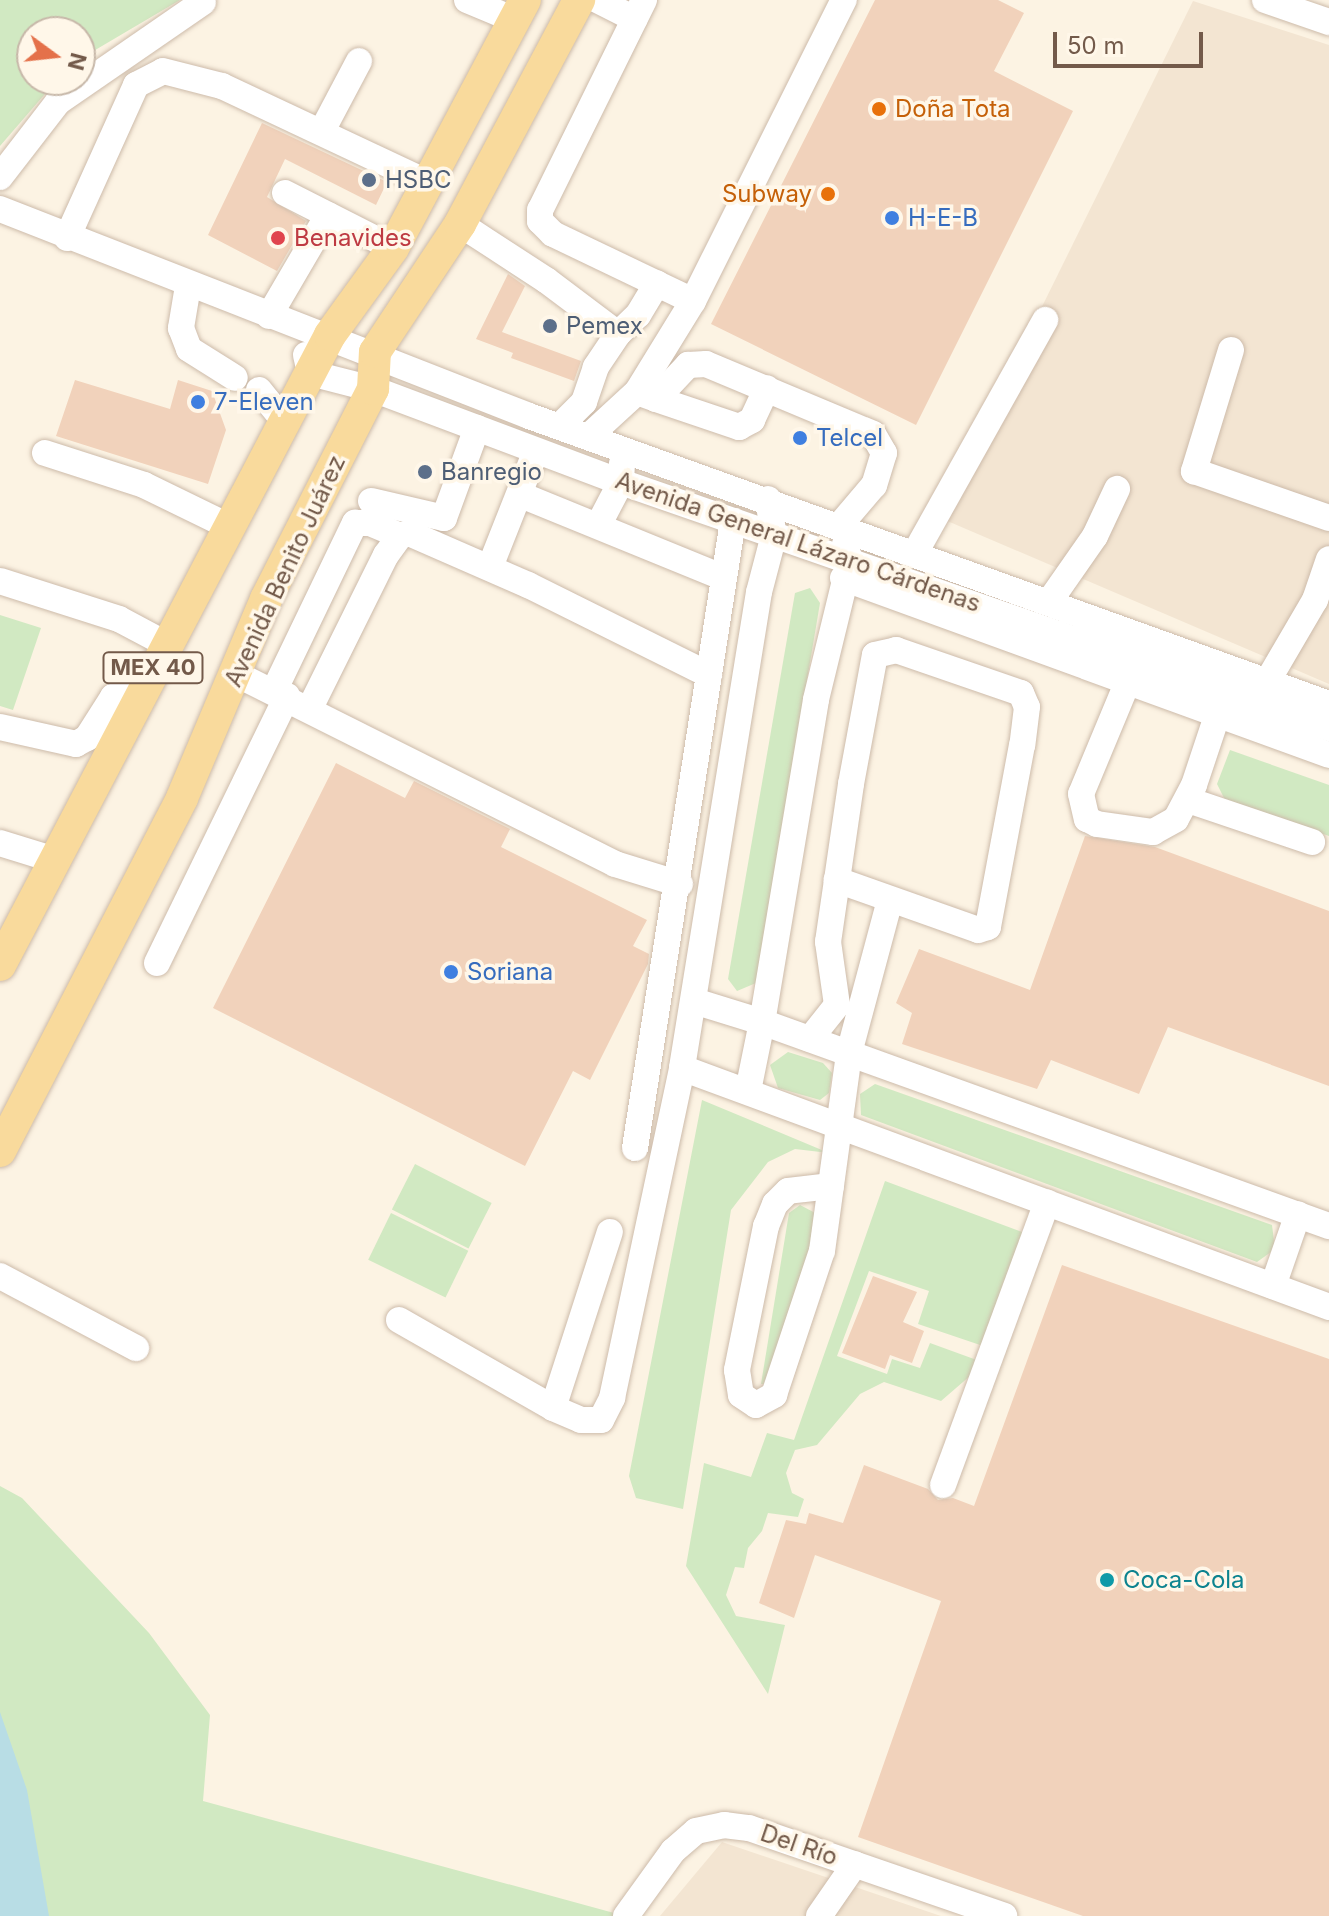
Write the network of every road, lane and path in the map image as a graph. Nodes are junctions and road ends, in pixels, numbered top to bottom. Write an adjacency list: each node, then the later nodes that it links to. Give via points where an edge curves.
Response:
1 (467, 0): 7 (street)
2 (579, 0): 18 (main road)
3 (597, 0): 8 (street)
4 (844, 0): 24 (street)
5 (1265, 0): 9 (street)
6 (203, 2): 12 (street, via 77,85 38,125)
7 (520, 10): 13 (main road, MEX 40)
8 (640, 10): 17 (street, via 540,210)
9 (1329, 22)
10 (359, 61): 11 (street)
11 (322, 131): 13 (street); 19 (street, via 190,74 163,71 144,76 114,124)
12 (0, 177)
13 (428, 183): 20 (main road, MEX 40)
14 (285, 193): 16 (street)
15 (0, 209): 19 (street, Avenida General Lázaro Cárdenas)
16 (328, 215): 20 (street); 25 (street)
17 (540, 221): 21 (street); 22 (street, via 553,234)
18 (460, 224): 21 (street); 30 (main road)
19 (67, 238): 23 (street, Avenida General Lázaro Cárdenas)
20 (393, 248): 27 (main road, MEX 40)
21 (518, 261): 28 (street)
22 (657, 283): 24 (street); 28 (street, via 638,315)
23 (188, 286): 25 (street, Avenida General Lázaro Cárdenas); 32 (street, via 181,328 189,349)
24 (693, 301): 36 (street)
25 (269, 316): 27 (street, Avenida General Lázaro Cárdenas)
26 (1045, 320): 56 (street)
27 (315, 332): 30 (street, Avenida General Lázaro Cárdenas); 31 (main road, MEX 40)
28 (618, 334): 38 (street, via 596,367 584,402)
29 (1231, 350): 49 (street, via 1194,471)
30 (375, 352): 34 (main road, Avenida Benito Juárez / MEX 40); 38 (street, Avenida General Lázaro Cárdenas)
31 (310, 373): 34 (street, Avenida General Lázaro Cárdenas); 37 (main road, MEX 40)
32 (235, 378)
33 (767, 388): 36 (street, via 696,363); 36 (street, via 758,413 739,427); 52 (street, via 873,434 883,444 874,485)
34 (373, 389): 39 (street, Avenida General Lázaro Cárdenas); 67 (main road, Avenida Benito Juárez / MEX 40)
35 (259, 390): 37 (street)
36 (647, 396): 40 (street)
37 (284, 421): 53 (main road, MEX 40)
38 (560, 426): 40 (street, Avenida General Lázaro Cárdenas)
39 (477, 428): 42 (street, Avenida General Lázaro Cárdenas); 48 (street, via 444,518)
40 (588, 437): 41 (street, Avenida General Lázaro Cárdenas)
41 (622, 449): 44 (street); 47 (street, Avenida General Lázaro Cárdenas)
42 (536, 451): 44 (street, Avenida General Lázaro Cárdenas); 46 (street)
43 (45, 453): 53 (street, via 144,485)
44 (621, 482): 50 (street, Avenida General Lázaro Cárdenas); 51 (street)
45 (1117, 489): 64 (street, via 1095,536)
46 (521, 495): 51 (street); 58 (street)
47 (768, 499): 52 (street, Avenida General Lázaro Cárdenas); 54 (street)
48 (371, 501)
49 (1329, 518)
50 (733, 521): 54 (street, Avenida General Lázaro Cárdenas); 61 (street)
51 (599, 524): 61 (street)
52 (840, 525): 56 (street, Avenida General Lázaro Cárdenas); 59 (street)
53 (228, 526): 65 (main road, MEX 40)
54 (774, 535): 59 (street, Avenida General Lázaro Cárdenas); 89 (street, via 759,592)
55 (400, 536): 58 (street, via 420,535); 72 (street); 72 (street, via 370,523 355,523)
56 (915, 553): 62 (street, Avenida General Lázaro Cárdenas)
57 (1329, 559): 69 (street, via 1315,600)
58 (490, 567): 68 (street)
59 (847, 569): 60 (street, Avenida General Lázaro Cárdenas); 70 (street); 90 (street, via 816,700)
60 (901, 576): 62 (street, via 987,590 1003,586); 66 (street, Avenida General Lázaro Cárdenas)
61 (724, 578): 68 (street)
62 (988, 580): 64 (street, Avenida General Lázaro Cárdenas)
63 (0, 581): 65 (street, via 119,619)
64 (1049, 602): 69 (street, Avenida General Lázaro Cárdenas)
65 (166, 644): 74 (main road, MEX 40)
66 (1136, 658): 70 (street); 71 (street, Avenida General Lázaro Cárdenas)
67 (234, 673): 72 (street); 97 (main road, Avenida Benito Juárez / MEX 40, via 176,811)
68 (709, 675): 84 (street)
69 (1267, 682): 73 (street, Avenida General Lázaro Cárdenas)
70 (1128, 685): 75 (street); 79 (street, via 1085,779 1081,807 1087,819 1126,831 1153,832 1176,819)
71 (1224, 690): 75 (street); 77 (street, Avenida General Lázaro Cárdenas)
72 (290, 698): 84 (street, via 603,859); 87 (street)
73 (1329, 704)
74 (133, 708): 76 (street, via 128,697 113,697 87,738 76,744); 82 (main road, MEX 40)
75 (1218, 716): 78 (street); 79 (street)
76 (0, 727)
77 (1329, 728)
78 (1329, 755)
79 (1188, 800): 80 (street)
80 (1312, 842)
81 (0, 843): 82 (street)
82 (55, 860): 86 (main road, MEX 40)
83 (837, 880): 85 (street); 85 (street, via 872,664 880,650 896,650 1021,693 1026,718 988,927 978,930); 88 (street, via 827,958)
84 (680, 884): 96 (street)
85 (890, 900): 88 (street)
86 (1, 961)
87 (157, 963)
88 (850, 996): 91 (street); 92 (street)
89 (694, 1001): 90 (street); 93 (street)
90 (762, 1022): 91 (street); 94 (street)
91 (810, 1039): 92 (street)
92 (849, 1053): 95 (street); 100 (street)
93 (682, 1068): 94 (street); 108 (street, via 607,1413 591,1422)
94 (748, 1091): 95 (street)
95 (836, 1124): 98 (street, via 838,1161); 99 (street)
96 (635, 1148)
97 (0, 1151)
98 (831, 1186): 98 (street, via 822,1251 785,1367 770,1401 756,1405 741,1395 737,1370 766,1226 775,1204 788,1191)
99 (1047, 1203): 104 (street); 109 (street)
100 (1298, 1214): 101 (street); 104 (street)
101 (1329, 1226)
102 (610, 1232): 108 (street)
103 (0, 1276): 107 (street)
104 (1273, 1286): 105 (street)
105 (1329, 1307)
106 (399, 1320): 108 (street)
107 (136, 1348)
108 (553, 1408)
109 (943, 1485)
110 (855, 1864): 111 (street, Del Río); 112 (street, Del Río, via 749,1828 724,1825 696,1831 673,1851); 113 (street)
111 (975, 1911): 114 (street, Del Río)
112 (626, 1916)
113 (819, 1916)
114 (1004, 1916)

